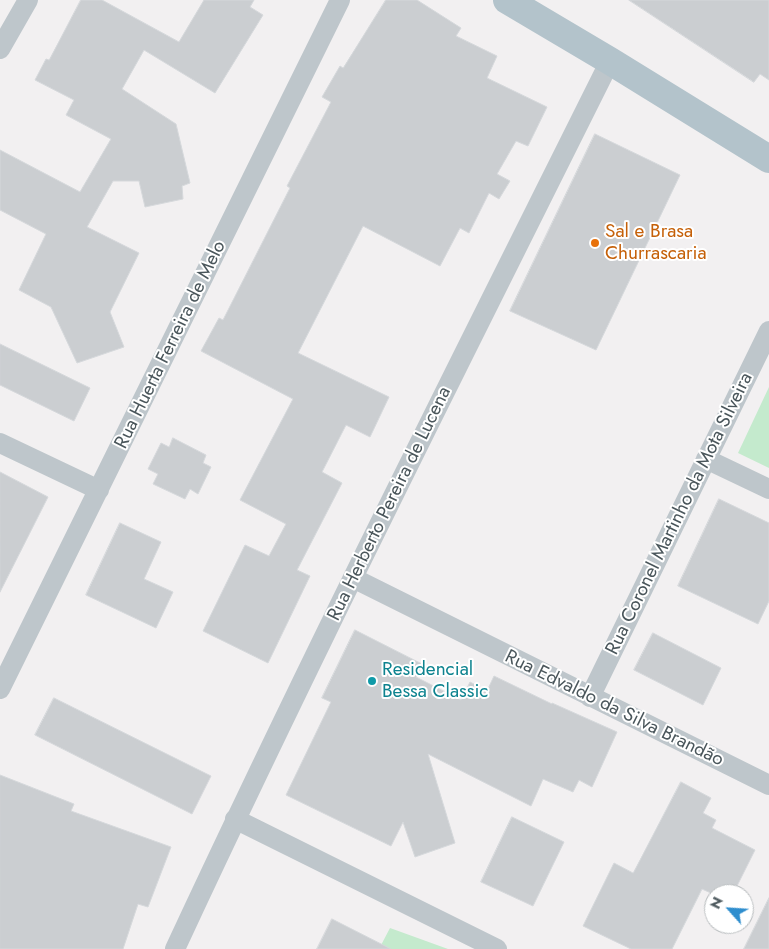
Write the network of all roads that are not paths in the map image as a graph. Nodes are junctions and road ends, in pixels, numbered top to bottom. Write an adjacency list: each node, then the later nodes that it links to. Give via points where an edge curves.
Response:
1 (28, 0): 4 (street)
2 (340, 0): 11 (street, Rua Huerta Ferreira de Melo)
3 (507, 0): 5 (main road)
4 (0, 50)
5 (610, 61): 6 (main road); 12 (street, Rua Herberto Pereira de Lucena)
6 (769, 159)
7 (769, 332): 9 (street, Rua Coronel Martinho da Mota Silveira)
8 (0, 443): 11 (street)
9 (706, 459): 10 (street); 14 (street, Rua Coronel Martinho da Mota Silveira)
10 (769, 489)
11 (99, 490): 13 (street, Rua Huerta Ferreira de Melo)
12 (353, 578): 14 (street, Rua Edvaldo da Silva Brandão); 16 (street, Rua Herberto Pereira de Lucena)
13 (0, 690)
14 (590, 697): 15 (street, Rua Edvaldo da Silva Brandão)
15 (769, 785)
16 (235, 819): 17 (street, Rua Herberto Pereira de Lucena); 18 (street)
17 (175, 949)
18 (497, 949)

